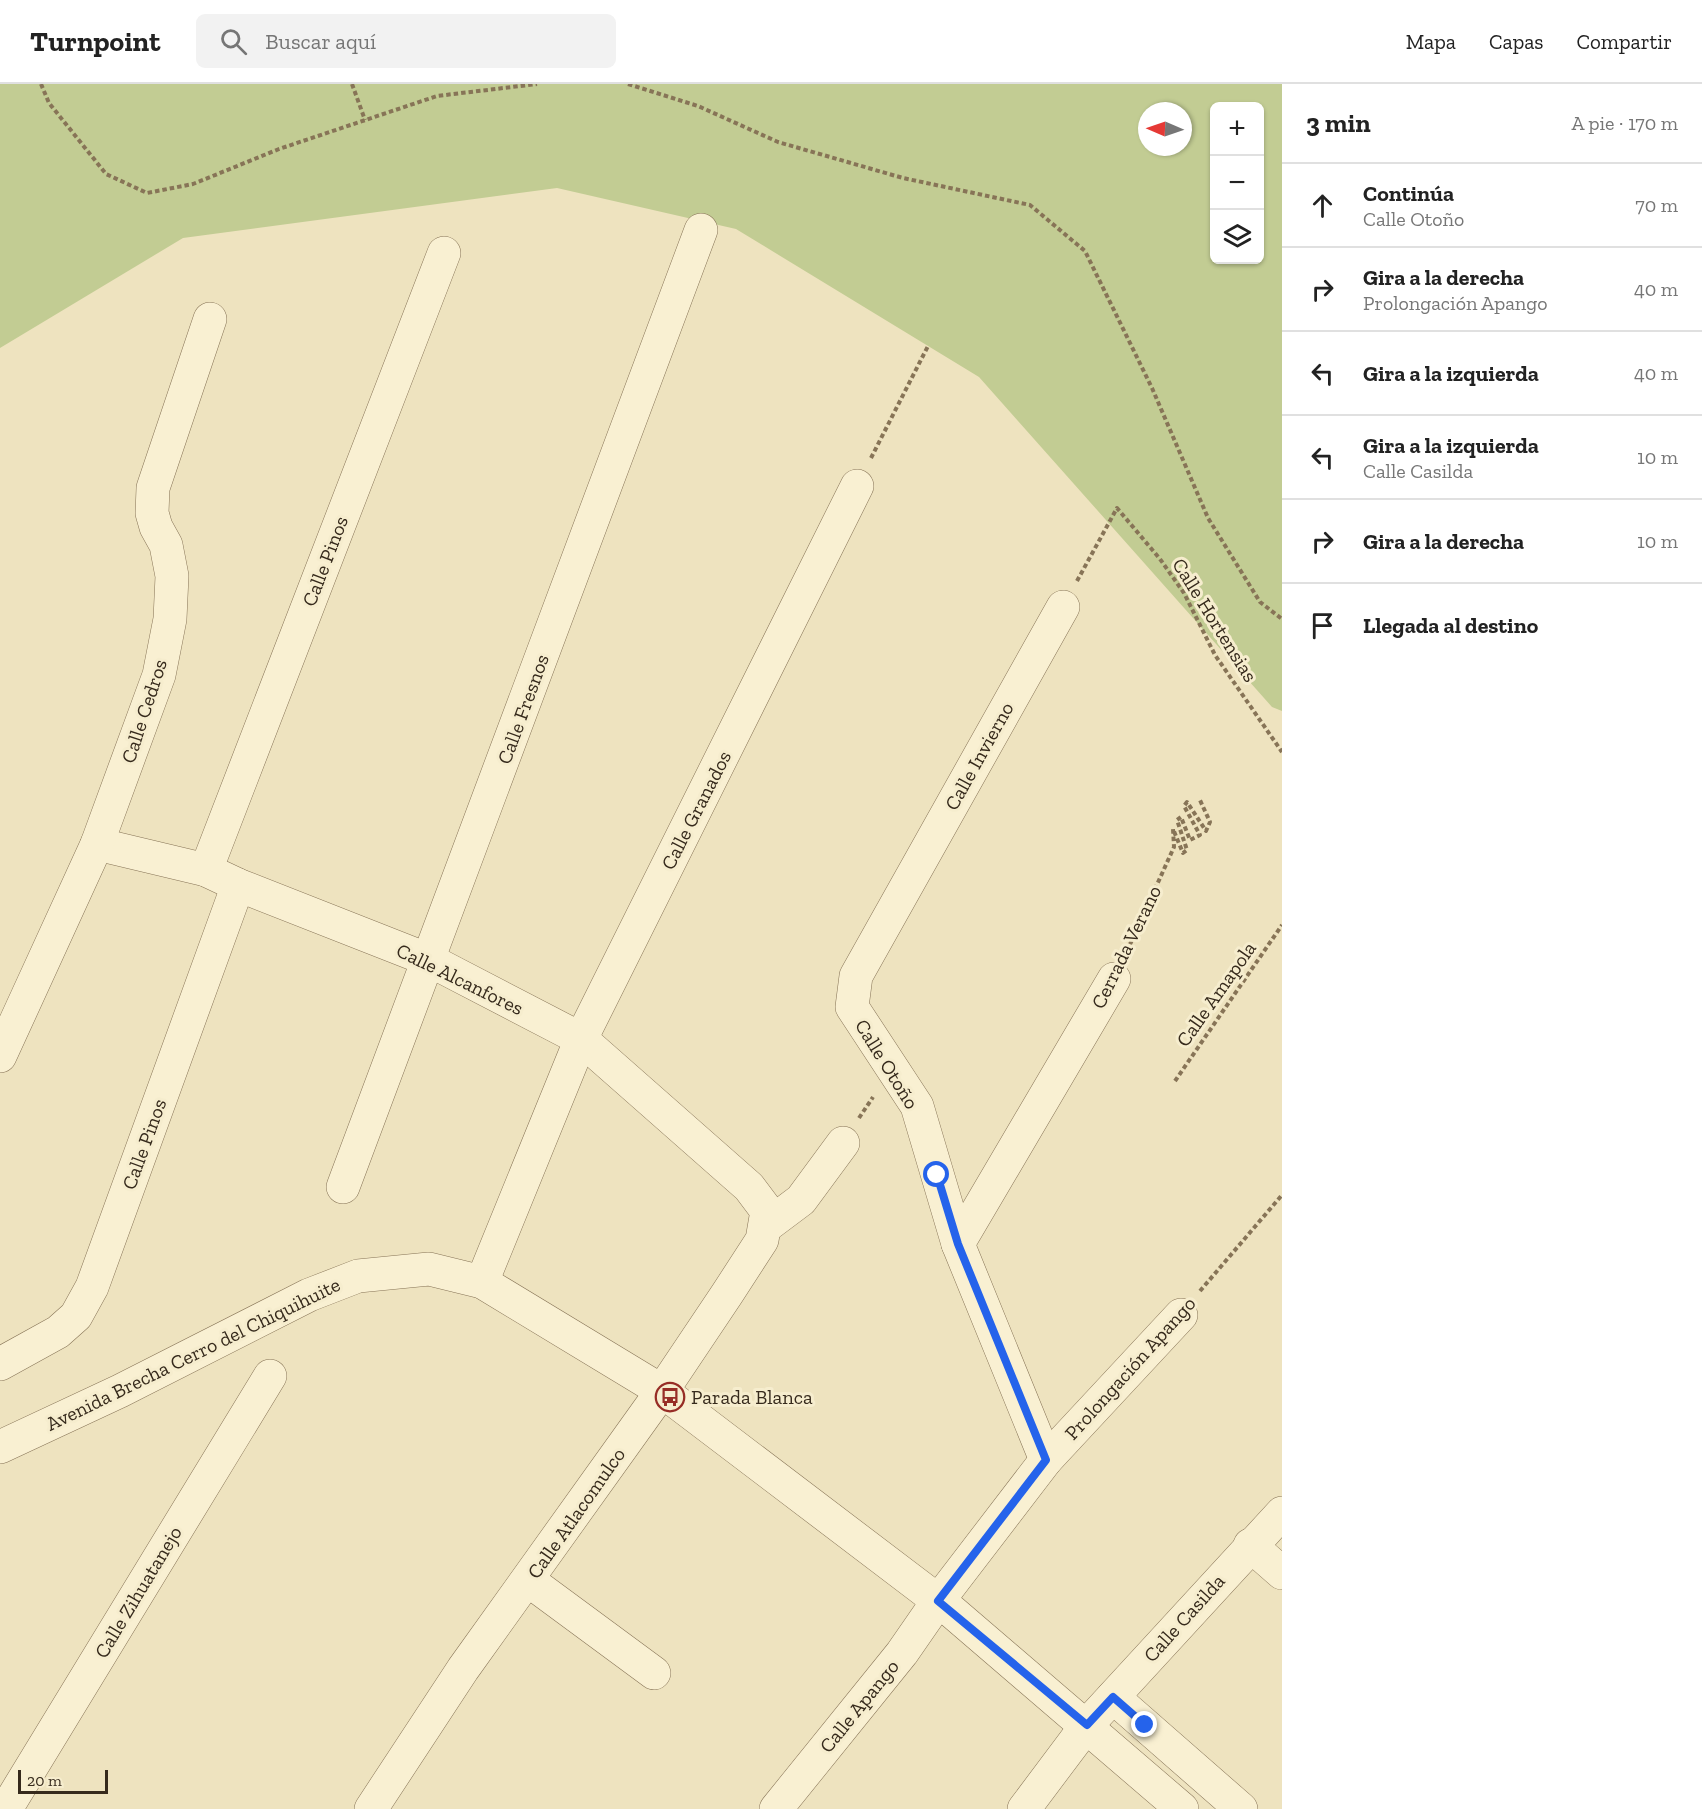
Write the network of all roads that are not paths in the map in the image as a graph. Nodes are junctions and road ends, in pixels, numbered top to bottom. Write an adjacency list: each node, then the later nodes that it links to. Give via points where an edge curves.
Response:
1 (700, 230): 9 (street, Calle Fresnos)
2 (444, 253): 7 (street, Calle Pinos)
3 (210, 319): 6 (street, Calle Cedros, via 153,488 152,513 166,545 172,576 170,619 159,675)
4 (858, 486): 12 (street, Calle Granados)
5 (1063, 607): 11 (street, Calle Invierno, via 856,976)
6 (97, 844): 7 (street, Calle Alcanfores); 13 (street, Calle Cedros)
7 (206, 870): 8 (street, Calle Alcanfores)
8 (238, 885): 9 (street, Calle Alcanfores); 20 (street, Calle Pinos, via 92,1287 76,1316 58,1332)
9 (429, 960): 12 (street, Calle Alcanfores); 15 (street, Calle Fresnos)
10 (1114, 979): 17 (street, Cerrada Verano)
11 (852, 1007): 17 (street, Calle Otoño, via 916,1106)
12 (581, 1040): 16 (street, Calle Alcanfores, via 749,1186); 18 (street, Calle Granados)
13 (0, 1056)
14 (843, 1143): 16 (street, via 801,1200)
15 (343, 1186)
16 (766, 1219): 22 (street, Calle Atlacomulco, via 762,1240)
17 (958, 1244): 24 (street, Calle Otoño)
18 (482, 1282): 22 (street, Avenida Brecha Cerro del Chiquihuite); 23 (street, Avenida Brecha Cerro del Chiquihuite, via 429,1269 358,1276 309,1295)
19 (1181, 1315): 24 (street, Prolongación Apango)
20 (0, 1364)
21 (270, 1376): 33 (street, Calle Zihuatanejo)
22 (663, 1391): 28 (street, Calle Atlacomulco); 29 (street, Avenida Brecha Cerro del Chiquihuite)
23 (0, 1447)
24 (1046, 1460): 29 (street, Prolongación Apango)
25 (1282, 1513): 26 (street, Calle Casilda)
26 (1250, 1545): 27 (street); 31 (street, Calle Casilda)
27 (1282, 1573)
28 (528, 1580): 30 (street); 34 (street, Calle Atlacomulco)
29 (938, 1601): 32 (street, Avenida Brecha Cerro del Chiquihuite); 35 (street, Calle Apango, via 902,1653)
30 (654, 1673)
31 (1113, 1697): 32 (street, Calle Casilda); 38 (street)
32 (1087, 1725): 36 (street, Calle Casilda); 37 (street, Avenida Brecha Cerro del Chiquihuite)
33 (11, 1801)
34 (371, 1809)
35 (776, 1809)
36 (1024, 1809)
37 (1182, 1809)
38 (1241, 1809)

